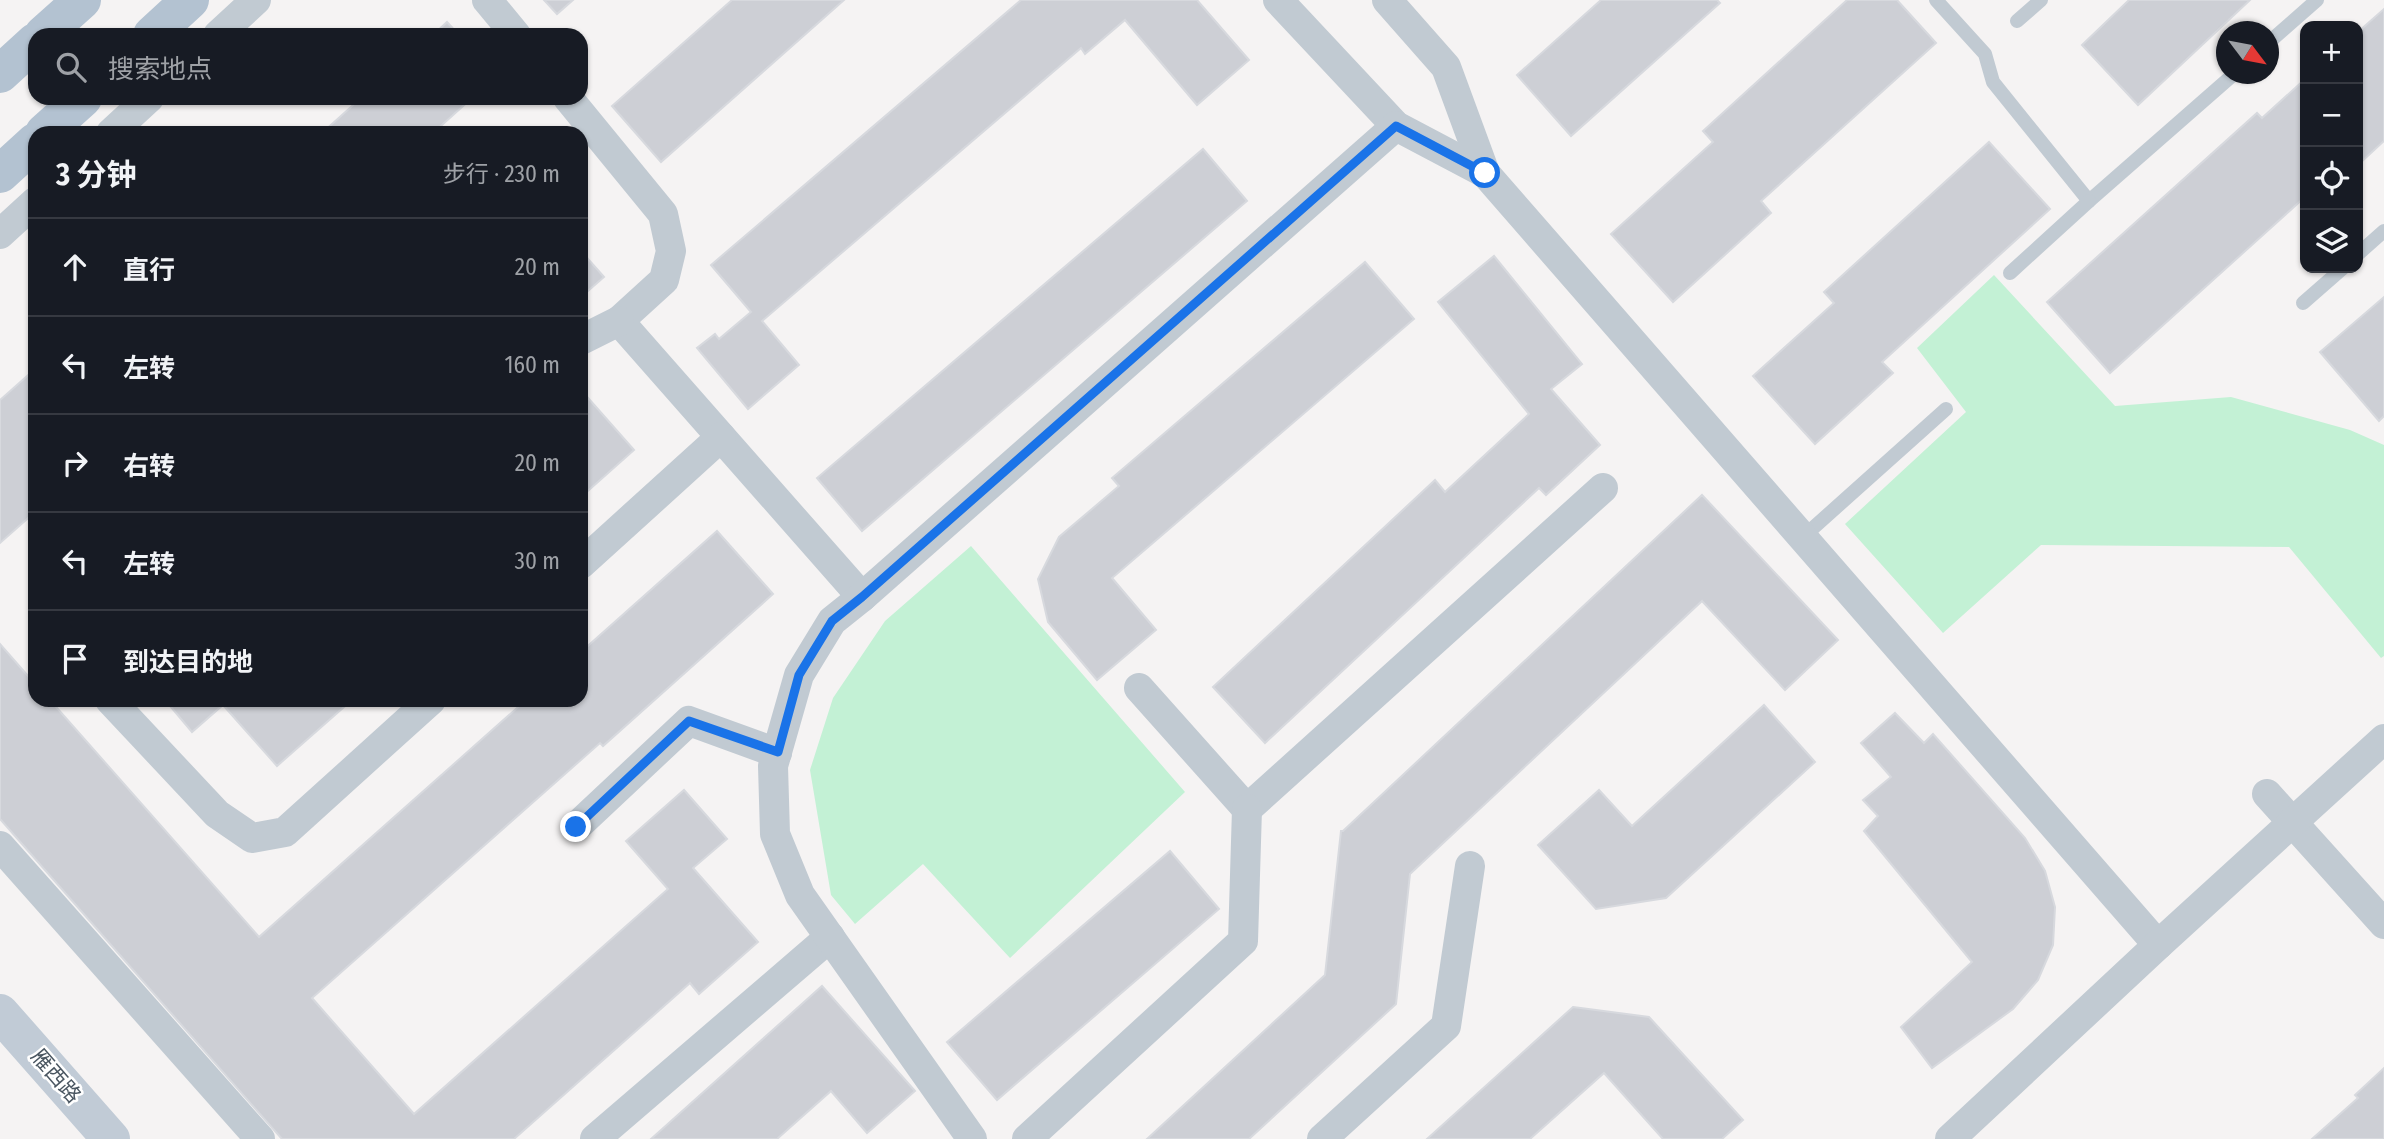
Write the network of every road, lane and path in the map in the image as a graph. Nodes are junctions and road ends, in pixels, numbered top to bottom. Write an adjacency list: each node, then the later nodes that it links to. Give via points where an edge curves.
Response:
1 (82, 0): 11 (main road)
2 (190, 0): 12 (main road)
3 (257, 0): 13 (street)
4 (487, 0): 14 (street)
5 (1278, 0): 24 (street)
6 (1388, 0): 26 (street, via 1446,67)
7 (1936, 0): 28 (lane, via 1985,54 1993,82)
8 (2041, 0): 10 (lane)
9 (2317, 0): 15 (lane)
10 (2017, 20)
11 (51, 28)
12 (160, 28)
13 (226, 28)
14 (510, 28)
15 (2279, 34)
16 (28, 48): 17 (main road)
17 (0, 74)
18 (2223, 84): 28 (lane)
19 (75, 105): 22 (main road)
20 (141, 105): 23 (street)
21 (574, 105): 36 (street, via 663,214 671,251 664,280)
22 (52, 126)
23 (119, 126)
24 (1396, 126): 26 (street); 43 (street)
25 (28, 148): 27 (main road)
26 (1485, 173): 41 (street)
27 (0, 174)
28 (2089, 201): 33 (lane)
29 (28, 208): 31 (street)
30 (2384, 231): 32 (lane)
31 (0, 234)
32 (2363, 250)
33 (2010, 273)
34 (2337, 273): 35 (lane)
35 (2303, 303)
36 (620, 321): 37 (street); 39 (street)
37 (588, 337)
38 (1946, 409): 41 (lane)
39 (721, 437): 42 (street); 43 (street)
40 (1603, 488): 50 (street)
41 (1803, 537): 57 (street)
42 (588, 558)
43 (862, 597): 48 (street, via 832,621 799,675)
44 (1139, 688): 50 (street)
45 (117, 707): 46 (street, via 217,814 252,838 285,832)
46 (423, 707)
47 (2384, 739): 51 (street)
48 (778, 752): 52 (street, via 689,721); 56 (street, via 773,766 775,834 800,895)
49 (2267, 794): 51 (street)
50 (1247, 809): 63 (street, via 1243,941)
51 (2293, 823): 55 (street); 57 (street)
52 (576, 827)
53 (0, 846): 60 (street)
54 (1470, 866): 64 (street, via 1446,1026)
55 (2384, 924)
56 (830, 937): 61 (street); 62 (street)
57 (2158, 944): 65 (street)
58 (3, 1021): 59 (street, 雁西路)
59 (111, 1139)
60 (260, 1139)
61 (596, 1139)
62 (972, 1139)
63 (1027, 1139)
64 (1322, 1139)
65 (1950, 1139)

